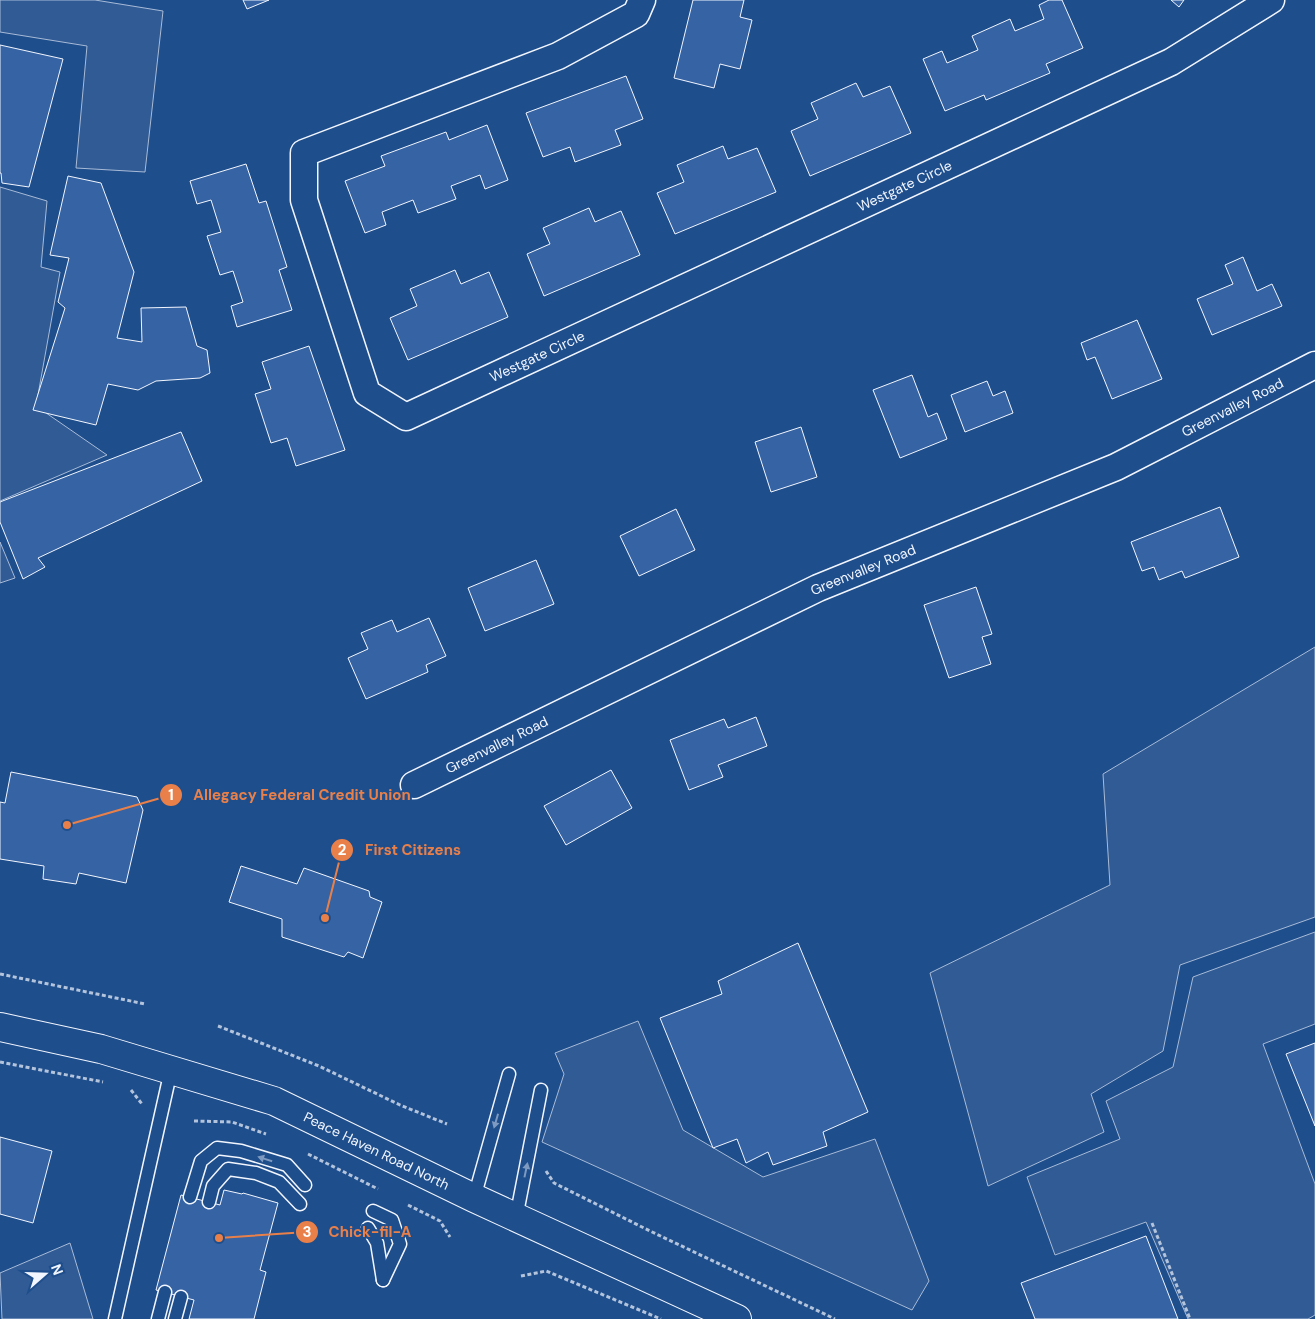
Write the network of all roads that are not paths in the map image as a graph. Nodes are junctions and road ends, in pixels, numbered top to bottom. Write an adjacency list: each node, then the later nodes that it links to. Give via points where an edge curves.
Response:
1 (642, 0): 2 (street, Westgate Circle, via 636,14 558,56 304,153 304,200 367,393 406,417 1171,62)
2 (1271, 0)
3 (1315, 365): 4 (street, Greenvalley Road, via 1116,467 818,588)
4 (414, 785)
5 (0, 1027): 6 (main road, Peace Haven Road North, via 101,1049)
6 (171, 1070): 11 (main road, Peace Haven Road North, via 274,1101); 19 (lane)
7 (509, 1074): 11 (lane, one-way to 11)
8 (541, 1090): 15 (lane, one-way to 8)
9 (304, 1185): 10 (lane, one-way to 10, via 287,1165 241,1151 217,1148 201,1162)
10 (190, 1197)
11 (474, 1198): 15 (main road, Peace Haven Road North)
12 (209, 1202): 13 (lane, via 213,1186 228,1169 256,1172 279,1182)
13 (300, 1204)
14 (373, 1211): 16 (lane, via 392,1220 400,1244 383,1280 377,1243)
15 (516, 1218): 22 (main road, Peace Haven Road North)
16 (368, 1228)
17 (165, 1292): 20 (lane)
18 (181, 1297): 21 (lane)
19 (115, 1319)
20 (158, 1319)
21 (175, 1319)
22 (737, 1319)

